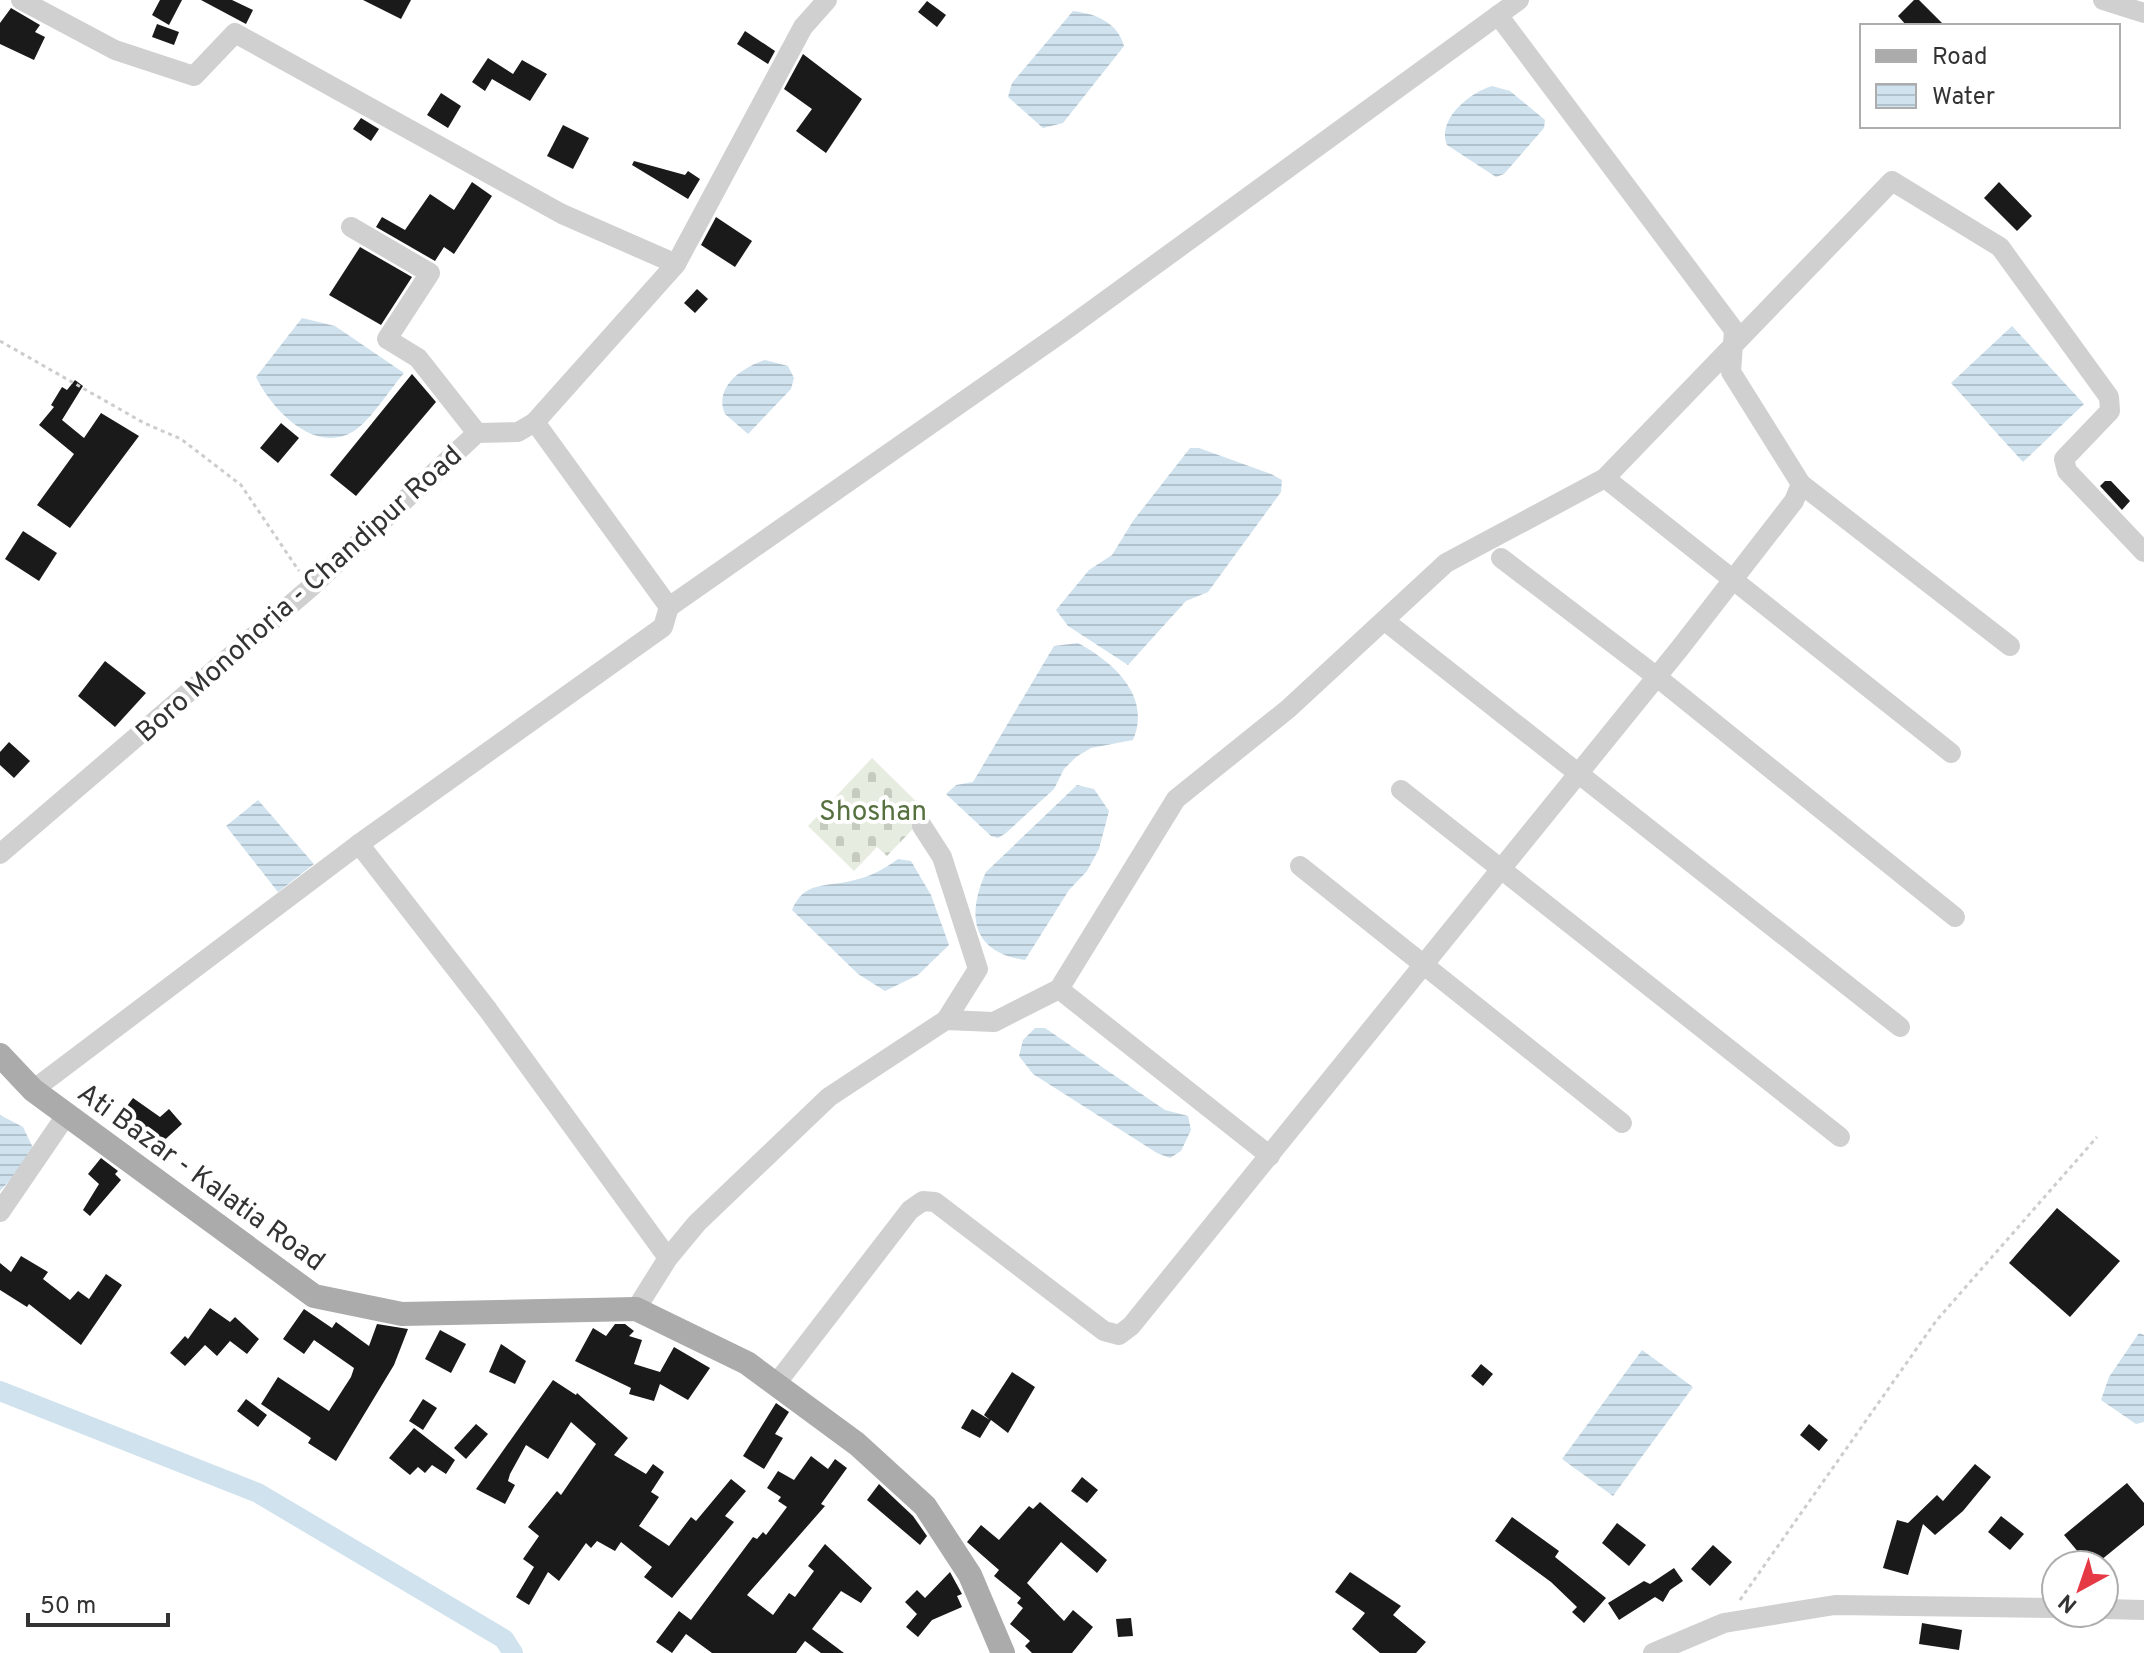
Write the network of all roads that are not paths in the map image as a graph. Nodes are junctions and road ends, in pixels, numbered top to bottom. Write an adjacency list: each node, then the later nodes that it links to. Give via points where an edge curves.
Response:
1 (21, 0): 8 (street, via 115,50 194,76 235,33 562,214)
2 (827, 0): 8 (street, via 803,27)
3 (1519, 0): 6 (street)
4 (2103, 0): 5 (street)
5 (2144, 13)
6 (1498, 15): 9 (street, via 1734,330); 17 (street, via 1064,331)
7 (351, 227): 11 (street, via 430,273 387,339 418,358)
8 (676, 264): 10 (street)
9 (1734, 347): 12 (street); 13 (street, via 1731,372); 14 (street, via 1892,181 2000,247 2109,397 2110,411 2064,459 2067,471)
10 (535, 422): 11 (street, Boro Monohoria - Chandipur Road, via 518,432); 17 (street)
11 (477, 433): 26 (street, Boro Monohoria - Chandipur Road, via 310,588)
12 (1605, 478): 16 (street); 18 (street, via 1446,563)
13 (1801, 484): 16 (street, via 1794,501); 19 (street)
14 (2144, 552)
15 (1501, 558): 20 (street)
16 (1733, 581): 20 (street); 21 (street)
17 (669, 607): 25 (street, via 663,627)
18 (1385, 621): 22 (street); 31 (street, via 1288,709 1176,799)
19 (2010, 646)
20 (1657, 677): 22 (street); 29 (street)
21 (1951, 753)
22 (1578, 773): 28 (street); 33 (street)
23 (1401, 790): 28 (street)
24 (922, 826): 32 (street, via 942,857 978,969)
25 (359, 844): 35 (street); 41 (street, via 488,1010)
26 (0, 854)
27 (1300, 866): 30 (street)
28 (1501, 868): 30 (street); 38 (street)
29 (1955, 917)
30 (1424, 965): 37 (street); 39 (street)
31 (1059, 989): 32 (street, via 994,1022); 39 (street)
32 (946, 1020): 41 (street, via 829,1097 697,1223)
33 (1900, 1027)
34 (0, 1055): 35 (main road, Ati Bazar - Kalatia Road)
35 (33, 1090): 36 (main road, Ati Bazar - Kalatia Road)
36 (67, 1114): 40 (street); 42 (main road, Ati Bazar - Kalatia Road, via 314,1296 402,1314)
37 (1622, 1123)
38 (1840, 1137)
39 (1270, 1156): 43 (street, via 1119,1335 1104,1331 935,1202 923,1201 910,1210)
40 (0, 1212)
41 (668, 1258): 42 (street)
42 (636, 1309): 43 (main road, Ati Bazar - Kalatia Road, via 747,1363)
43 (776, 1384): 47 (main road, Ati Bazar - Kalatia Road, via 857,1444 925,1506 970,1575)
44 (2040, 1608): 48 (street, via 1835,1605 1724,1623)
45 (2120, 1609): 46 (street)
46 (2144, 1610)
47 (1003, 1653)
48 (1653, 1653)

